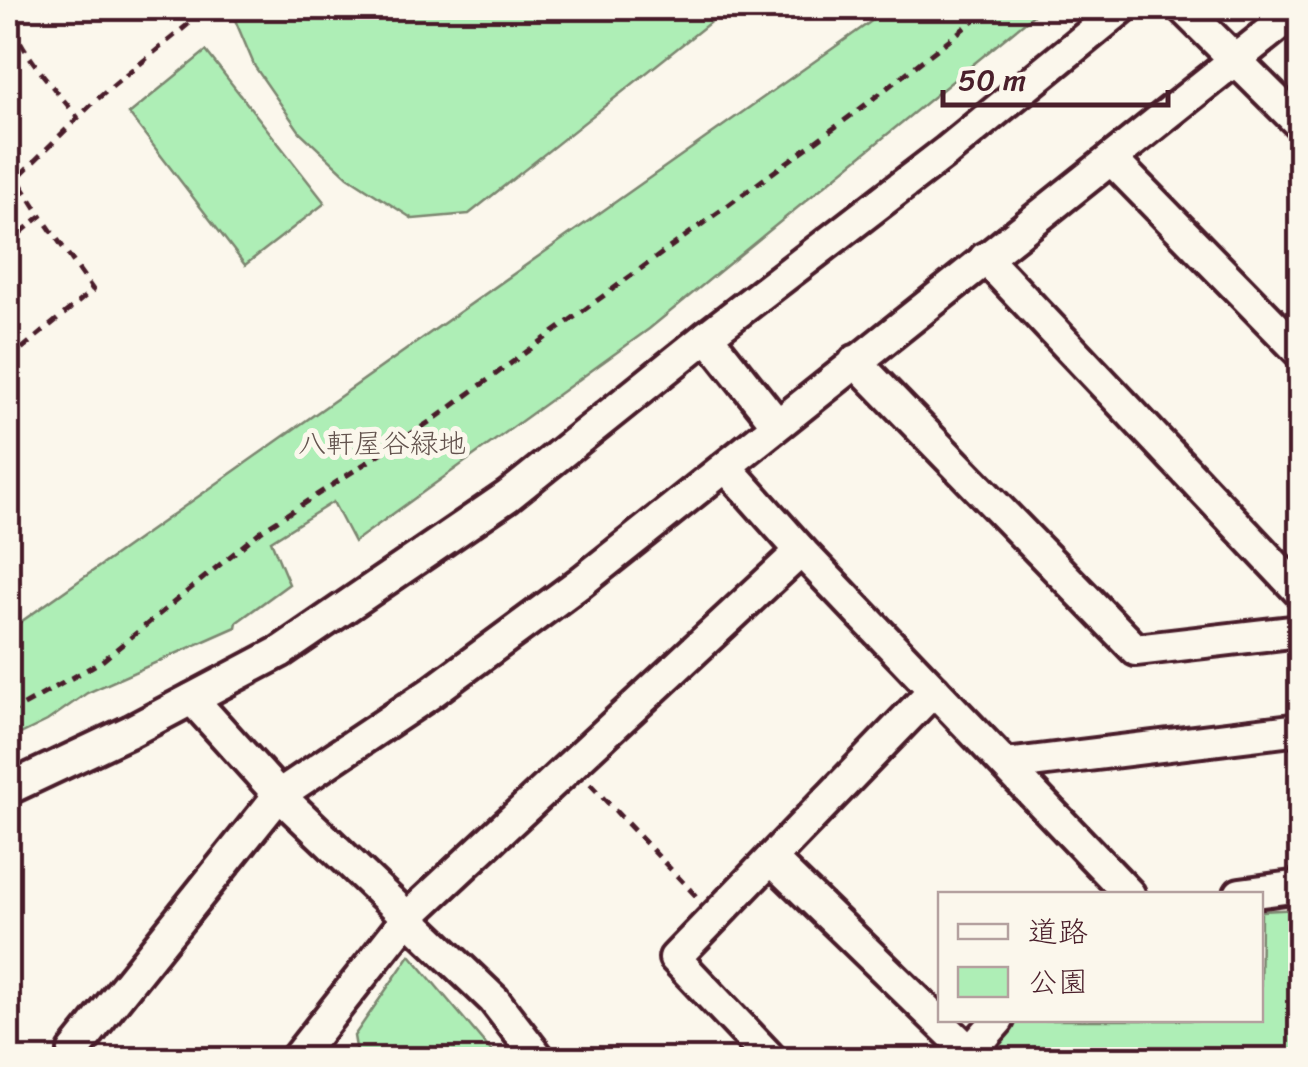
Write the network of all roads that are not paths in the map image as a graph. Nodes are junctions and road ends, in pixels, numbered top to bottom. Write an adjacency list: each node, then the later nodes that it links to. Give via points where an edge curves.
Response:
1 (1122, 8): 8 (street)
2 (1183, 8): 4 (street)
3 (1300, 8): 4 (street)
4 (1236, 60): 5 (street); 6 (street)
5 (1300, 124)
6 (1110, 159): 7 (street); 9 (street)
7 (985, 258): 10 (street); 14 (street)
8 (707, 336): 11 (street); 17 (street, via 508,496 280,652)
9 (1300, 352)
10 (855, 361): 11 (street); 15 (street, via 1136,650)
11 (777, 424): 12 (street)
12 (726, 468): 13 (street); 21 (street, via 431,692)
13 (801, 551): 16 (street); 26 (street)
14 (1300, 592)
15 (1300, 631)
16 (934, 690): 19 (street); 22 (street)
17 (192, 699): 20 (street); 21 (street)
18 (1300, 729): 19 (street)
19 (1006, 765): 24 (street)
20 (8, 789)
21 (279, 795): 26 (street); 29 (street, via 74,1051)
22 (771, 859): 28 (street); 32 (street, via 675,958)
23 (1300, 886): 25 (street)
24 (1127, 892)
25 (1255, 892)
26 (408, 917): 30 (street); 31 (street, via 494,1000)
27 (996, 1022): 28 (street)
28 (970, 1056)
29 (75, 1060)
30 (295, 1060)
31 (540, 1060)
32 (772, 1060)

